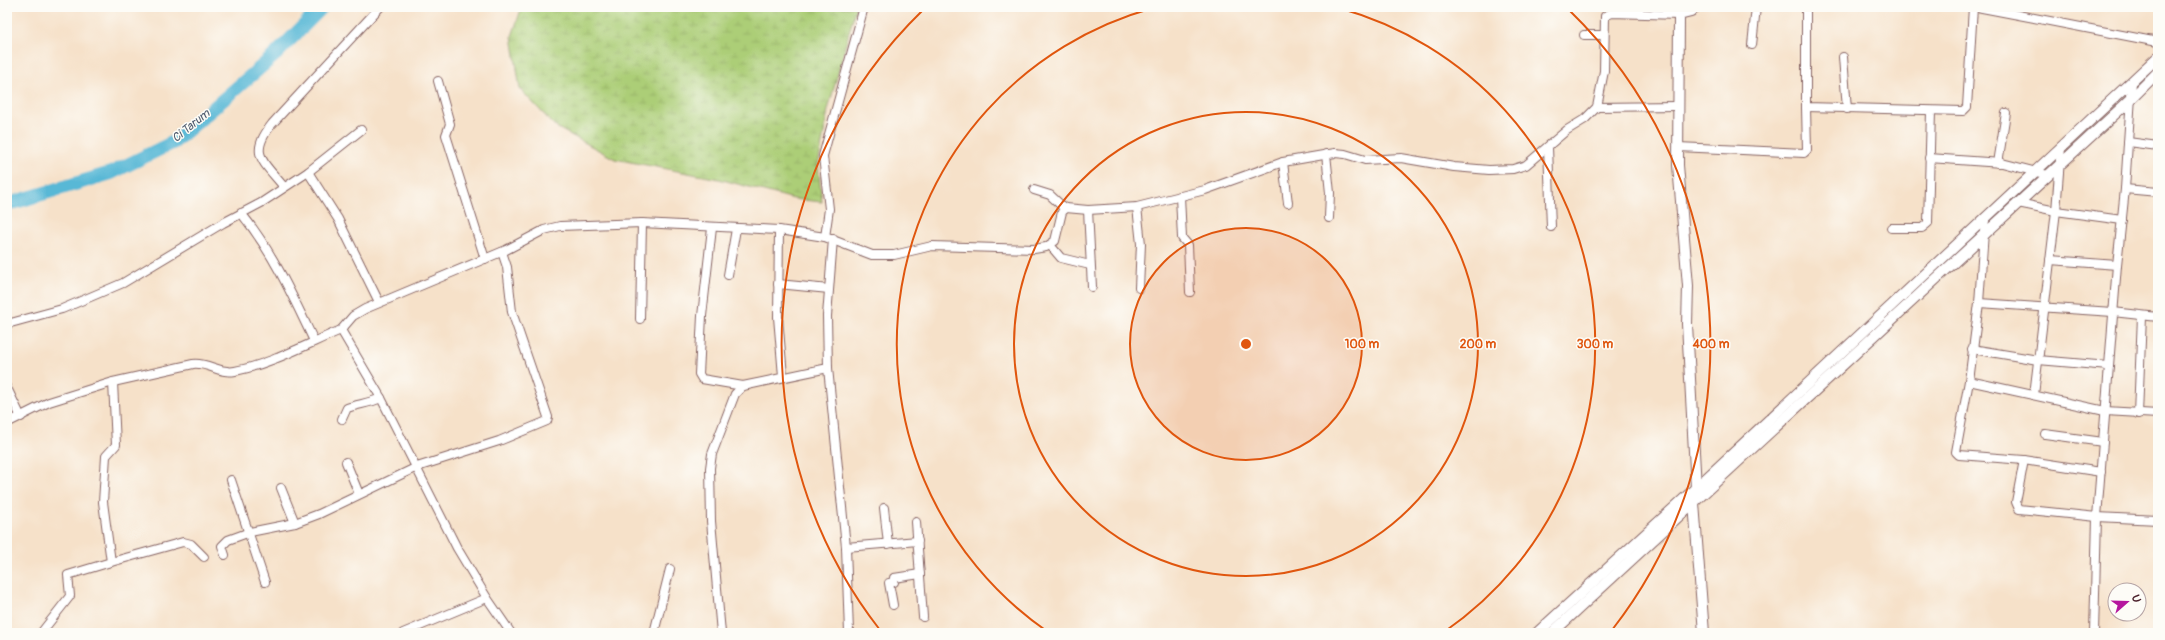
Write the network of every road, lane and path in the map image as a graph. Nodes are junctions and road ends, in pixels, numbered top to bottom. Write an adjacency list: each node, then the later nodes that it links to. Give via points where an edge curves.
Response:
1 (380, 7): 40 (street, via 272,124 260,142 261,157)
2 (864, 7): 62 (street, via 823,156 828,196)
3 (1695, 7): 9 (street, via 1691,12)
4 (1756, 7): 13 (street)
5 (1806, 7): 22 (street)
6 (1973, 7): 24 (street, via 1967,107 1963,111)
7 (1977, 7): 8 (street)
8 (1989, 9): 12 (street)
9 (1673, 12): 11 (street, via 1609,14 1605,16); 20 (street)
10 (1584, 35): 11 (street)
11 (1604, 35): 21 (street, via 1604,71)
12 (2158, 42)
13 (1752, 45)
14 (1843, 57): 23 (street)
15 (2158, 57): 18 (street)
16 (2158, 72): 19 (street)
17 (438, 81): 65 (street, via 450,124 446,135)
18 (2132, 82): 19 (street); 31 (street)
19 (2129, 101): 27 (street); 36 (street)
20 (1677, 106): 21 (street); 30 (street)
21 (1597, 107): 29 (street)
22 (1806, 107): 23 (street); 30 (street, via 1807,150 1804,153)
23 (1847, 109): 24 (street)
24 (1931, 110): 33 (street)
25 (2006, 113): 35 (street)
26 (361, 130): 38 (street)
27 (2128, 142): 28 (street); 41 (street)
28 (2158, 146)
29 (1548, 147): 32 (street, via 1526,166 1489,170 1454,168 1401,158 1368,161 1345,154); 56 (street)
30 (1678, 147): 110 (street, via 1688,286 1687,324)
31 (2061, 147): 36 (street); 37 (street)
32 (1326, 154): 34 (street); 52 (street, via 1330,193)
33 (1929, 158): 35 (street); 58 (street, via 1928,223 1922,228)
34 (1283, 162): 44 (street); 45 (street)
35 (1998, 163): 37 (street)
36 (2060, 164): 39 (street); 50 (street)
37 (2036, 171): 39 (street); 53 (street)
38 (308, 172): 40 (street); 75 (street, via 338,219)
39 (2048, 175): 46 (street)
40 (284, 187): 51 (street)
41 (2125, 189): 43 (street); 54 (street)
42 (1034, 190): 48 (street, via 1050,195)
43 (2158, 192)
44 (1180, 196): 47 (street); 74 (street, via 1182,238 1188,244)
45 (1288, 203)
46 (2018, 203): 50 (street); 61 (street)
47 (1137, 207): 49 (street); 72 (street, via 1141,244)
48 (1065, 209): 49 (street); 63 (street, via 1061,215 1057,238)
49 (1088, 210): 67 (street)
50 (2056, 211): 54 (street); 66 (street)
51 (241, 213): 82 (street, via 109,290 62,309); 84 (street, via 280,270)
52 (1329, 218)
53 (1985, 218): 61 (street); 110 (street)
54 (2122, 220): 68 (street)
55 (642, 223): 57 (street); 64 (street, via 560,226 544,230); 81 (street)
56 (1551, 227)
57 (712, 228): 59 (street); 92 (street, via 698,374 702,379)
58 (1890, 228)
59 (736, 229): 60 (street); 69 (street)
60 (779, 230): 62 (street); 70 (street)
61 (1984, 234): 76 (street); 112 (street)
62 (829, 238): 63 (street, via 864,253 879,255 894,255 932,246 1026,250); 73 (street)
63 (1050, 245): 67 (street, via 1061,258)
64 (502, 252): 65 (street); 106 (street, via 507,267 512,312 547,420 499,441)
65 (485, 259): 75 (street)
66 (2050, 260): 68 (street); 77 (street)
67 (1090, 265): 71 (street)
68 (2117, 265): 78 (street)
69 (728, 275)
70 (778, 284): 73 (street); 89 (street)
71 (1092, 287)
72 (1139, 288)
73 (829, 289): 88 (street)
74 (1190, 292)
75 (379, 302): 83 (street, via 358,313)
76 (1979, 303): 77 (street); 85 (street)
77 (2044, 308): 78 (street); 86 (street)
78 (2113, 312): 79 (street); 87 (street)
79 (2142, 316): 80 (street); 97 (street)
80 (2158, 317)
81 (640, 319)
82 (7, 324)
83 (341, 330): 84 (street); 95 (street)
84 (314, 341): 90 (street, via 267,361 235,371 223,372 198,363)
85 (1972, 349): 86 (street); 91 (street)
86 (2038, 360): 87 (street); 94 (street)
87 (2109, 366): 96 (street)
88 (828, 368): 89 (street); 121 (street)
89 (783, 376): 92 (street)
90 (113, 382): 99 (street, via 49,402); 124 (street, via 116,445 106,456 103,495)
91 (1969, 382): 94 (street); 104 (street, via 1956,452 1959,455)
92 (743, 386): 135 (street, via 735,394 711,460 711,521)
93 (7, 388): 99 (street)
94 (2034, 395): 96 (street)
95 (381, 398): 100 (street, via 347,408); 106 (street)
96 (2105, 411): 97 (street); 103 (street)
97 (2138, 414): 98 (street)
98 (2158, 414)
99 (21, 416): 101 (street)
100 (342, 419)
101 (7, 423)
102 (2045, 434): 103 (street)
103 (2103, 442): 107 (street)
104 (2024, 460): 107 (street); 114 (street, via 2016,502 2019,509)
105 (346, 462): 111 (street)
106 (416, 467): 111 (street); 128 (street, via 457,548)
107 (2101, 472): 114 (street)
108 (231, 480): 118 (street)
109 (281, 488): 117 (street)
110 (1696, 488): 112 (street); 137 (street)
111 (360, 494): 117 (street)
112 (1694, 503): 138 (street); 139 (street)
113 (884, 508): 120 (street)
114 (2097, 517): 115 (street); 140 (street)
115 (2158, 520)
116 (916, 522): 119 (street)
117 (295, 523): 118 (street)
118 (250, 532): 122 (street, via 223,543); 127 (street)
119 (918, 541): 120 (street); 126 (street)
120 (888, 544): 121 (street)
121 (846, 547): 136 (street)
122 (225, 555)
123 (204, 557): 124 (street, via 186,542)
124 (111, 562): 131 (street, via 68,575 70,596)
125 (670, 569): 134 (street)
126 (920, 574): 129 (street, via 894,578 894,582 889,583); 130 (street)
127 (265, 582)
128 (487, 598): 132 (street); 133 (street)
129 (893, 605)
130 (923, 617)
131 (41, 633)
132 (403, 633)
133 (511, 633)
134 (654, 633)
135 (721, 633)
136 (849, 633)
137 (1537, 633)
138 (1552, 633)
139 (1704, 633)
140 (2094, 633)

